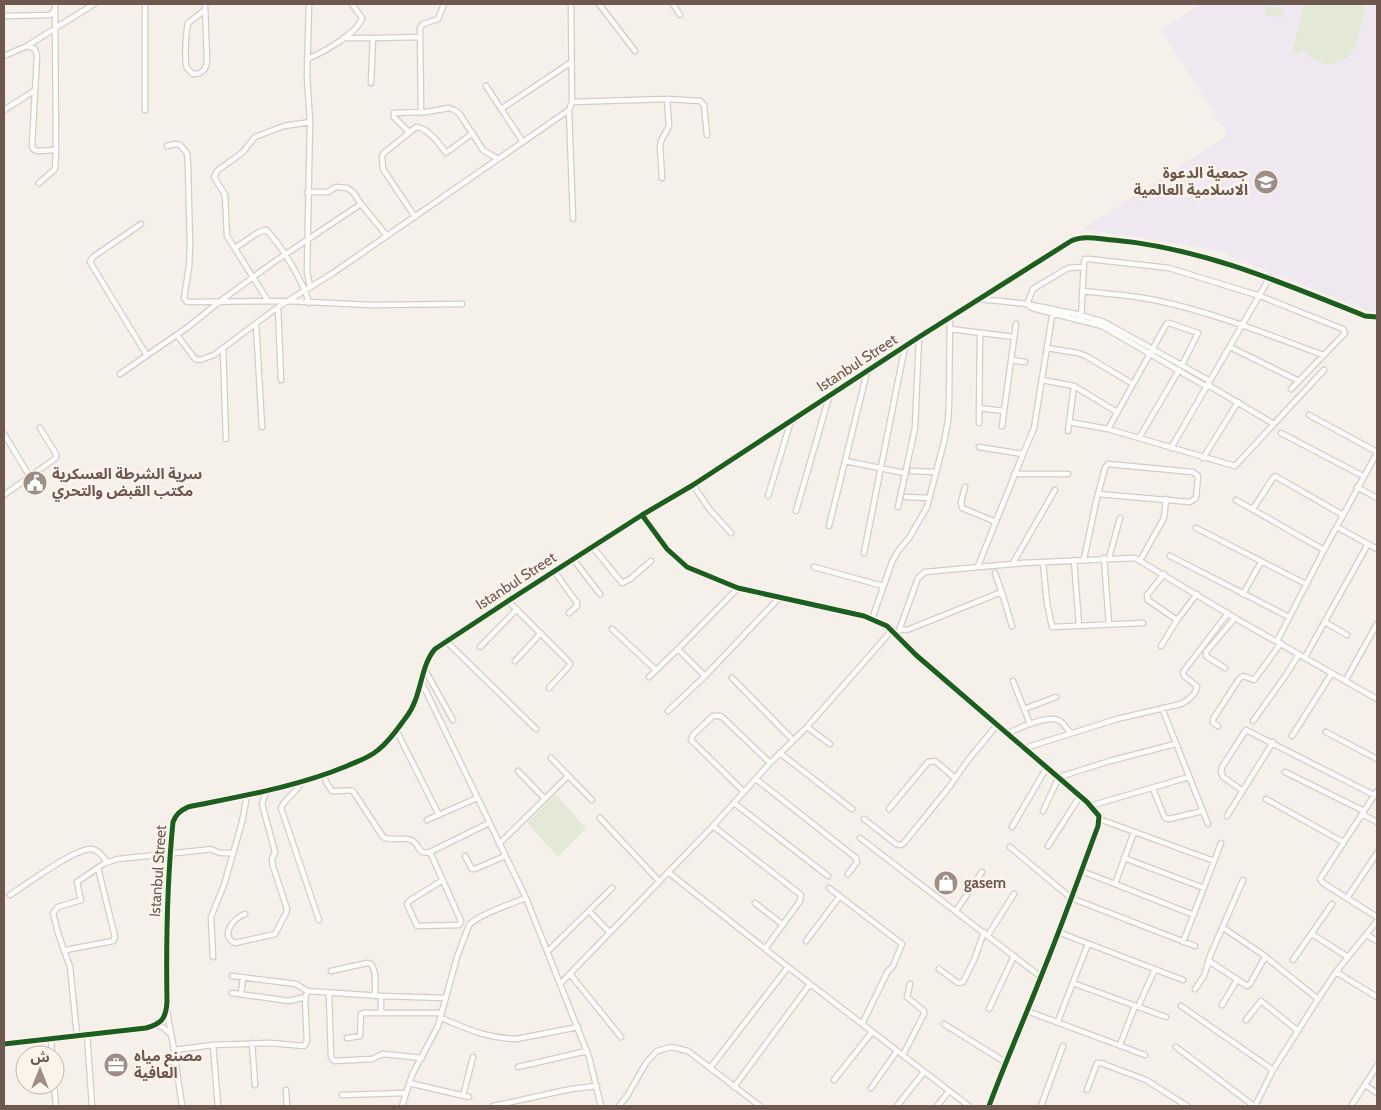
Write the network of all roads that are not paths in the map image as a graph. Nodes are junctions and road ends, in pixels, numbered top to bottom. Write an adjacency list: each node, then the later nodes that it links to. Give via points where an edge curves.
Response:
1 (94, 4): 14 (street)
2 (145, 4): 29 (street)
3 (205, 4): 11 (street)
4 (309, 4): 21 (street)
5 (352, 4): 16 (street, via 362,20)
6 (444, 4): 15 (street, via 438,19 421,26)
7 (571, 4): 22 (street)
8 (599, 4): 19 (street)
9 (673, 4): 12 (street)
10 (56, 6): 13 (street, via 48,15); 14 (street)
11 (206, 10): 11 (street, via 206,68 199,74 193,74 187,69 188,23)
12 (680, 15)
13 (4, 16)
14 (56, 29): 18 (street); 39 (street)
15 (420, 37): 17 (street); 32 (street)
16 (343, 38): 17 (street); 21 (street)
17 (373, 38): 23 (street)
18 (28, 46): 20 (street); 25 (street, via 36,52)
19 (635, 51)
20 (4, 56)
21 (307, 60): 33 (street)
22 (570, 63): 27 (street); 30 (street)
23 (371, 82)
24 (486, 86): 30 (street)
25 (34, 91): 28 (street); 39 (street, via 33,149)
26 (667, 99): 27 (street); 36 (street, via 702,102); 41 (street, via 669,126 660,147)
27 (572, 102): 31 (street)
28 (4, 110)
29 (145, 110)
30 (502, 110): 37 (street)
31 (569, 110): 37 (street); 46 (street)
32 (421, 113): 34 (street, via 394,114); 35 (street, via 452,109 459,113)
33 (310, 122): 43 (street); 50 (street, via 284,126 258,136 217,171 214,177 225,194 227,236)
34 (409, 132): 35 (street, via 416,126 423,128 446,153); 45 (street, via 384,153 381,164)
35 (473, 134): 40 (street, via 483,150)
36 (706, 135)
37 (523, 142): 40 (street)
38 (167, 146): 63 (street, via 183,146 187,153 190,244 185,301)
39 (56, 150): 42 (street, via 55,168)
40 (498, 159): 45 (street)
41 (662, 178)
42 (39, 183)
43 (307, 192): 44 (street, via 347,188 354,192); 49 (street)
44 (361, 204): 48 (street); 49 (street)
45 (415, 217): 48 (street)
46 (573, 219)
47 (142, 224): 85 (street, via 93,256 90,262)
48 (386, 236): 55 (street)
49 (307, 241): 51 (street); 55 (street)
50 (234, 248): 51 (street, via 266,230); 53 (street)
51 (285, 255): 53 (street); 55 (street)
52 (1084, 267): 57 (street); 58 (street, via 1085,259 1089,259 1169,268); 66 (street, via 1068,268 1033,289)
53 (253, 278): 61 (street); 63 (street)
54 (1270, 278): 56 (street, Istanbul Street, via 1167,247 1082,238 1071,241); 58 (street); 71 (street, Istanbul Street, via 1365,316)
55 (308, 288): 62 (street); 64 (street)
56 (995, 288): 59 (street, Istanbul Street); 60 (street, via 994,295)
57 (1082, 291): 70 (street); 74 (street, via 1156,300)
58 (1260, 296): 74 (street); 86 (street, via 1343,329 1345,332)
59 (978, 299): 60 (street); 69 (street, Istanbul Street)
60 (1000, 300): 66 (street)
61 (268, 301): 62 (street); 63 (street)
62 (288, 301): 64 (street); 67 (street)
63 (219, 302): 77 (street)
64 (309, 303): 65 (street)
65 (462, 304)
66 (1027, 304): 68 (street, via 1032,308)
67 (278, 307): 72 (street); 93 (street)
68 (1053, 311): 70 (street); 83 (street)
69 (950, 317): 75 (street); 78 (street, Istanbul Street)
70 (1081, 317): 84 (street, via 1104,322)
71 (1377, 317)
72 (256, 324): 82 (street); 111 (street)
73 (1016, 324): 79 (street)
74 (1243, 324): 81 (street); 86 (street)
75 (950, 329): 76 (street); 127 (street, via 948,421)
76 (980, 333): 79 (street); 102 (street)
77 (177, 335): 82 (street, via 195,359 206,358); 85 (street)
78 (919, 337): 80 (street, Istanbul Street); 128 (street, via 915,428)
79 (1014, 337): 87 (street)
80 (906, 346): 91 (street, Istanbul Street); 125 (street)
81 (1230, 347): 95 (street); 97 (street)
82 (223, 348): 117 (street)
83 (1047, 348): 94 (street); 96 (street, via 1086,356)
84 (1152, 351): 89 (street); 89 (street, via 1167,323 1197,331 1198,335); 96 (street)
85 (146, 354): 92 (street)
86 (1323, 355): 95 (street)
87 (1011, 360): 88 (street); 103 (street)
88 (1025, 362)
89 (1180, 368): 97 (street); 118 (street)
90 (1324, 370): 109 (street)
91 (867, 372): 100 (street, Istanbul Street); 124 (street)
92 (120, 374)
93 (281, 380)
94 (1042, 380): 98 (street); 122 (street, via 1034,428)
95 (1299, 381): 99 (street)
96 (1133, 384): 104 (street)
97 (1209, 384): 101 (street); 120 (street)
98 (1074, 386): 104 (street); 107 (street)
99 (1291, 389)
100 (829, 397): 106 (street, Istanbul Street); 147 (street)
101 (1238, 402): 109 (street); 123 (street)
102 (979, 408): 103 (street); 108 (street)
103 (1004, 411): 110 (street)
104 (1117, 412): 113 (street)
105 (1309, 415): 121 (street)
106 (791, 421): 133 (street, Istanbul Street); 139 (street)
107 (1069, 422): 113 (street); 114 (street)
108 (979, 423)
109 (1274, 424): 123 (street, via 1235,466)
110 (1002, 426)
111 (262, 427)
112 (40, 428): 132 (street, via 56,457)
113 (1108, 429): 118 (street)
114 (1068, 431)
115 (1281, 433): 131 (street)
116 (4, 434): 132 (street)
117 (226, 438)
118 (1139, 438): 120 (street)
119 (979, 447): 122 (street)
120 (1171, 448): 123 (street)
121 (1377, 452): 131 (street)
122 (1023, 454): 129 (street)
123 (1203, 458)
124 (845, 462): 125 (street); 152 (street)
125 (881, 469): 128 (street); 160 (street)
126 (912, 470): 127 (street)
127 (936, 472): 141 (street)
128 (905, 473): 145 (street)
129 (1014, 474): 130 (street); 151 (street)
130 (1068, 474)
131 (1363, 476): 135 (street)
132 (30, 477): 138 (street)
133 (693, 485): 148 (street, Istanbul Street); 155 (street, via 710,510)
134 (965, 487): 151 (street, via 962,508)
135 (1358, 487): 142 (street); 149 (street)
136 (1055, 490): 170 (street)
137 (1098, 494): 143 (street); 143 (street, via 1108,464 1197,473 1194,501); 164 (street)
138 (4, 495)
139 (768, 496)
140 (906, 497): 141 (street)
141 (929, 498): 177 (street, via 927,507 892,562)
142 (1377, 498)
143 (1166, 499): 165 (street, via 1164,518)
144 (1236, 500): 146 (street)
145 (898, 507)
146 (1254, 509): 149 (street, via 1276,476); 159 (street)
147 (796, 511)
148 (642, 515): 157 (street, Istanbul Street); 178 (street, via 682,564)
149 (1343, 516): 153 (street)
150 (1120, 518): 162 (street)
151 (996, 522): 171 (street)
152 (829, 526)
153 (1337, 527): 156 (street); 159 (street)
154 (1196, 528): 169 (street)
155 (732, 533)
156 (1368, 544): 158 (street); 193 (street)
157 (592, 546): 163 (street, Istanbul Street); 167 (street, via 622,583)
158 (1377, 549)
159 (1324, 550): 176 (street)
160 (864, 552)
161 (1170, 556): 181 (street)
162 (1106, 558): 164 (street); 165 (street); 194 (street)
163 (573, 559): 173 (street, Istanbul Street); 179 (street)
164 (1084, 559): 166 (street)
165 (1141, 559): 175 (street)
166 (1074, 560): 168 (street); 197 (street)
167 (651, 561)
168 (1043, 562): 170 (street); 197 (street, via 1050,625 1054,628)
169 (1261, 562): 176 (street); 181 (street)
170 (1013, 564): 171 (street)
171 (978, 566): 199 (street, via 921,574)
172 (814, 567): 177 (street)
173 (554, 571): 184 (street, Istanbul Street); 186 (street, via 578,603)
174 (995, 573): 182 (street)
175 (1164, 574): 180 (street); 191 (street, via 1147,595 1148,600)
176 (1306, 584): 188 (street)
177 (883, 586): 190 (street)
178 (738, 588): 183 (street); 208 (street)
179 (600, 594)
180 (1197, 594): 187 (street); 191 (street)
181 (1243, 594): 188 (street)
182 (1003, 596): 196 (street); 199 (street, via 997,593 906,630)
183 (780, 597): 190 (street); 217 (street)
184 (508, 600): 185 (street); 204 (street, Istanbul Street)
185 (517, 610): 201 (street); 207 (street)
186 (569, 613)
187 (1228, 613): 189 (street); 225 (street, via 1184,672 1197,689 1181,704)
188 (1289, 617): 205 (street)
189 (1235, 618): 205 (street); 212 (street, via 1206,652 1208,658)
190 (872, 619): 200 (street)
191 (1177, 620): 206 (street)
192 (1142, 622): 194 (street)
193 (1325, 622): 202 (street); 210 (street)
194 (1109, 624): 197 (street)
195 (1377, 624): 220 (street)
196 (1012, 626)
197 (1079, 626)
198 (612, 629): 214 (street)
199 (900, 629): 203 (street)
200 (892, 630): 203 (street); 233 (street)
201 (542, 633): 211 (street); 222 (street, via 570,662 570,666)
202 (1347, 635)
203 (897, 636): 231 (street)
204 (446, 642): 213 (street, Istanbul Street, via 431,653); 234 (street)
205 (1279, 642): 209 (street); 232 (street, via 1254,680 1243,676 1239,679 1213,720)
206 (1161, 646)
207 (480, 647)
208 (678, 649): 214 (street); 217 (street)
209 (1299, 654): 210 (street); 229 (street)
210 (1305, 657): 215 (street)
211 (516, 660)
212 (1225, 668)
213 (425, 670): 221 (street, Istanbul Street); 228 (street)
214 (656, 670): 216 (street)
215 (1332, 673): 220 (street); 239 (street)
216 (649, 676)
217 (705, 676): 227 (street)
218 (732, 678): 240 (street)
219 (1013, 681): 226 (street)
220 (1345, 681): 224 (street)
221 (422, 683): 235 (street, Istanbul Street, via 414,706); 266 (street)
222 (549, 688)
223 (1056, 697): 226 (street)
224 (1377, 699)
225 (1162, 708): 237 (street); 243 (street)
226 (1024, 709): 230 (street)
227 (668, 712)
228 (453, 720)
229 (1253, 721)
230 (1030, 724): 237 (street, via 1054,719); 238 (street)
231 (997, 726): 238 (street); 256 (street)
232 (1218, 726)
233 (807, 727): 240 (street); 242 (street)
234 (536, 729)
235 (396, 730): 252 (street, Istanbul Street, via 370,756); 277 (street)
236 (1326, 732): 247 (street)
237 (1071, 733): 244 (street)
238 (1007, 734): 244 (street)
239 (1292, 736)
240 (793, 740): 245 (street)
241 (1273, 742): 260 (street); 260 (street, via 1246,730 1230,753 1221,772 1223,777); 263 (street)
242 (830, 744)
243 (1175, 744): 254 (street); 255 (street)
244 (1025, 748): 249 (street)
245 (780, 753): 248 (street); 272 (street)
246 (551, 758): 253 (street)
247 (1377, 759)
248 (770, 763): 257 (street); 262 (street, via 722,716 713,716 693,735 691,740)
249 (1048, 767): 254 (street); 287 (street)
250 (518, 771): 267 (street)
251 (1285, 772): 276 (street)
252 (324, 775): 258 (street, Istanbul Street); 295 (street, via 332,791 353,791 384,837 410,839 422,852)
253 (568, 776): 267 (street); 269 (street)
254 (1059, 777): 265 (street); 274 (street)
255 (1189, 777): 259 (street); 275 (street)
256 (956, 778): 273 (street, via 935,761 928,762); 280 (street, via 901,845)
257 (756, 779): 262 (street); 308 (street, via 856,858 857,862)
258 (301, 783): 261 (street, Istanbul Street); 330 (street, via 281,808)
259 (1153, 788): 271 (street); 275 (street, via 1165,818)
260 (1244, 791): 278 (street)
261 (266, 792): 264 (street, Istanbul Street); 327 (street, via 262,804 274,852 273,866 287,909 275,934 235,943 228,936 229,930 233,920)
262 (744, 792): 270 (street)
263 (1376, 793): 276 (street)
264 (247, 795): 296 (street, Istanbul Street, via 181,810 173,822); 297 (street)
265 (1080, 796): 271 (street); 293 (street)
266 (477, 798): 277 (street); 284 (street)
267 (545, 799): 292 (street)
268 (1266, 799): 290 (street)
269 (592, 800)
270 (734, 803): 286 (street); 309 (street)
271 (1090, 806): 281 (street)
272 (852, 809)
273 (889, 810)
274 (1043, 810)
275 (1203, 811): 285 (street)
276 (1363, 812): 283 (street); 290 (street)
277 (439, 815): 282 (street)
278 (1227, 816)
279 (600, 818): 312 (street)
280 (864, 819)
281 (1099, 819): 288 (street); 307 (street)
282 (427, 820)
283 (1377, 822)
284 (489, 823): 292 (street); 295 (street)
285 (1208, 824)
286 (713, 826): 305 (street); 334 (street, via 801,895)
287 (1012, 827)
288 (1134, 832): 301 (street); 302 (street)
289 (860, 838): 326 (street)
290 (1343, 842): 322 (street, via 1320,879)
291 (1221, 843): 302 (street)
292 (499, 844): 300 (street)
293 (1048, 846)
294 (1010, 847): 321 (street)
295 (430, 852): 310 (street)
296 (170, 853): 297 (street, via 210,849); 303 (street); 384 (street, Istanbul Street)
297 (232, 853): 350 (street, via 211,917)
298 (1377, 853): 322 (street)
299 (465, 856): 300 (street, via 472,869)
300 (505, 856): 320 (street)
301 (1124, 858): 313 (street); 316 (street)
302 (1214, 861): 316 (street)
303 (107, 862): 304 (street); 318 (street, via 92,849 82,852 61,861)
304 (98, 868): 347 (street, via 77,882 81,900 58,907 53,913); 347 (street, via 115,937 113,941)
305 (668, 872): 312 (street); 346 (street)
306 (982, 872): 326 (street)
307 (1081, 872): 313 (street); 321 (street)
308 (848, 874)
309 (828, 876)
310 (443, 880): 332 (street); 332 (street, via 407,904 414,922 420,927)
311 (1243, 880): 335 (street)
312 (659, 881): 336 (street)
313 (1115, 884): 328 (street)
314 (612, 888): 325 (street)
315 (829, 888): 319 (street)
316 (1204, 888): 328 (street)
317 (1014, 894): 338 (street)
318 (10, 895)
319 (840, 896): 341 (street); 392 (street, via 902,944)
320 (526, 898): 333 (street); 348 (street)
321 (1071, 898): 337 (street); 343 (street)
322 (1348, 898): 329 (street)
323 (755, 903): 334 (street)
324 (1332, 904): 339 (street)
325 (589, 911): 336 (street); 348 (street)
326 (956, 911): 338 (street)
327 (245, 914)
328 (1194, 915): 343 (street)
329 (1377, 917)
330 (319, 920)
331 (1377, 921): 340 (street)
332 (461, 924): 333 (street)
333 (468, 925): 378 (street)
334 (782, 925): 346 (street)
335 (1222, 927): 351 (street); 354 (street)
336 (609, 932): 360 (street)
337 (1058, 932): 344 (street); 363 (street)
338 (986, 934): 349 (street); 356 (street, via 963,982 958,983)
339 (1312, 934): 352 (street); 353 (street)
340 (1367, 935): 342 (street); 352 (street)
341 (806, 941)
342 (1377, 941)
343 (1183, 942): 345 (street)
344 (1088, 944): 357 (street); 366 (street)
345 (1195, 946)
346 (765, 949): 355 (street)
347 (66, 950): 399 (street, via 72,976)
348 (548, 951): 367 (street)
349 (1014, 956): 363 (street); 385 (street)
350 (213, 957)
351 (1265, 957): 365 (street, via 1250,984 1247,986); 380 (street)
352 (1348, 957): 359 (street)
353 (1293, 960)
354 (1209, 961): 365 (street); 370 (street)
355 (788, 967): 368 (street); 421 (street)
356 (939, 969)
357 (1155, 969): 364 (street); 383 (street)
358 (331, 971): 375 (street, via 371,964 374,966)
359 (1336, 972): 379 (street); 380 (street)
360 (570, 974): 367 (street); 401 (street)
361 (232, 976): 362 (street)
362 (243, 977): 371 (street, via 296,984); 374 (street)
363 (1041, 977): 386 (street)
364 (1183, 980)
365 (1237, 980): 381 (street)
366 (1073, 983): 383 (street); 391 (street)
367 (560, 984): 395 (street)
368 (810, 984): 392 (street); 429 (street)
369 (910, 984): 414 (street, via 907,997 924,1014)
370 (1195, 989)
371 (307, 991): 373 (street); 377 (street)
372 (232, 993): 374 (street)
373 (329, 993): 375 (street); 417 (street, via 331,1056 334,1061 372,1059 383,1054)
374 (241, 994): 377 (street, via 288,1001)
375 (375, 996): 376 (street)
376 (381, 996): 378 (street); 387 (street)
377 (305, 997): 404 (street, via 306,1045)
378 (446, 998): 388 (street)
379 (1377, 998)
380 (1318, 999): 396 (street)
381 (1222, 1005)
382 (1181, 1006): 422 (street)
383 (1137, 1007): 389 (street); 409 (street)
384 (167, 1008): 394 (street); 400 (street, Istanbul Street)
385 (989, 1009)
386 (1027, 1010): 391 (street); 418 (street)
387 (381, 1012): 388 (street); 403 (street, via 361,1014 361,1034)
388 (441, 1016): 395 (street, via 470,1031 506,1038); 417 (street)
389 (1166, 1017)
390 (1246, 1020): 396 (street, via 1261,1001)
391 (1058, 1021): 409 (street)
392 (862, 1024): 397 (street)
393 (944, 1024): 418 (street)
394 (157, 1025): 398 (street); 400 (street)
395 (578, 1027): 412 (street)
396 (1298, 1030): 422 (street)
397 (872, 1032): 413 (street); 424 (street)
398 (87, 1034): 399 (street); 439 (street)
399 (76, 1035): 402 (street)
400 (172, 1036): 411 (street, Istanbul Street)
401 (621, 1037)
402 (51, 1038): 405 (street); 407 (street)
403 (347, 1038)
404 (252, 1043): 406 (street); 426 (street)
405 (4, 1044)
406 (213, 1044): 411 (street); 441 (street)
407 (51, 1045)
408 (1063, 1046): 452 (street)
409 (1120, 1046): 415 (street)
410 (1176, 1047): 454 (street)
411 (174, 1050): 440 (street, Istanbul Street)
412 (586, 1051): 420 (street); 428 (street)
413 (897, 1051): 414 (street); 430 (street)
414 (903, 1055): 423 (street)
415 (1145, 1055)
416 (473, 1057): 437 (street)
417 (422, 1058): 425 (street)
418 (1005, 1062): 451 (street)
419 (1377, 1066): 427 (street)
420 (518, 1067)
421 (710, 1068): 429 (street); 446 (street, via 688,1051 671,1047 657,1051 646,1062)
422 (1273, 1070): 454 (street)
423 (924, 1072): 433 (street); 448 (street)
424 (834, 1080)
425 (409, 1083): 434 (street); 437 (street)
426 (256, 1085)
427 (1365, 1085): 435 (street); 455 (street)
428 (597, 1086): 444 (street); 445 (street)
429 (734, 1086): 447 (street)
430 (871, 1088)
431 (286, 1090): 442 (street)
432 (1087, 1090): 453 (street, via 1097,1063 1101,1063 1146,1080)
433 (949, 1091): 449 (street); 450 (street)
434 (406, 1093): 436 (street); 443 (street)
435 (1377, 1093)
436 (342, 1095)
437 (463, 1096): 438 (street)
438 (469, 1097)
439 (92, 1106)
440 (182, 1106)
441 (218, 1106)
442 (287, 1106)
443 (402, 1106)
444 (493, 1106)
445 (601, 1106)
446 (619, 1106)
447 (760, 1106)
448 (897, 1106)
449 (937, 1106)
450 (969, 1106)
451 (989, 1106)
452 (1041, 1106)
453 (1187, 1106)
454 (1255, 1106)
455 (1351, 1106)

